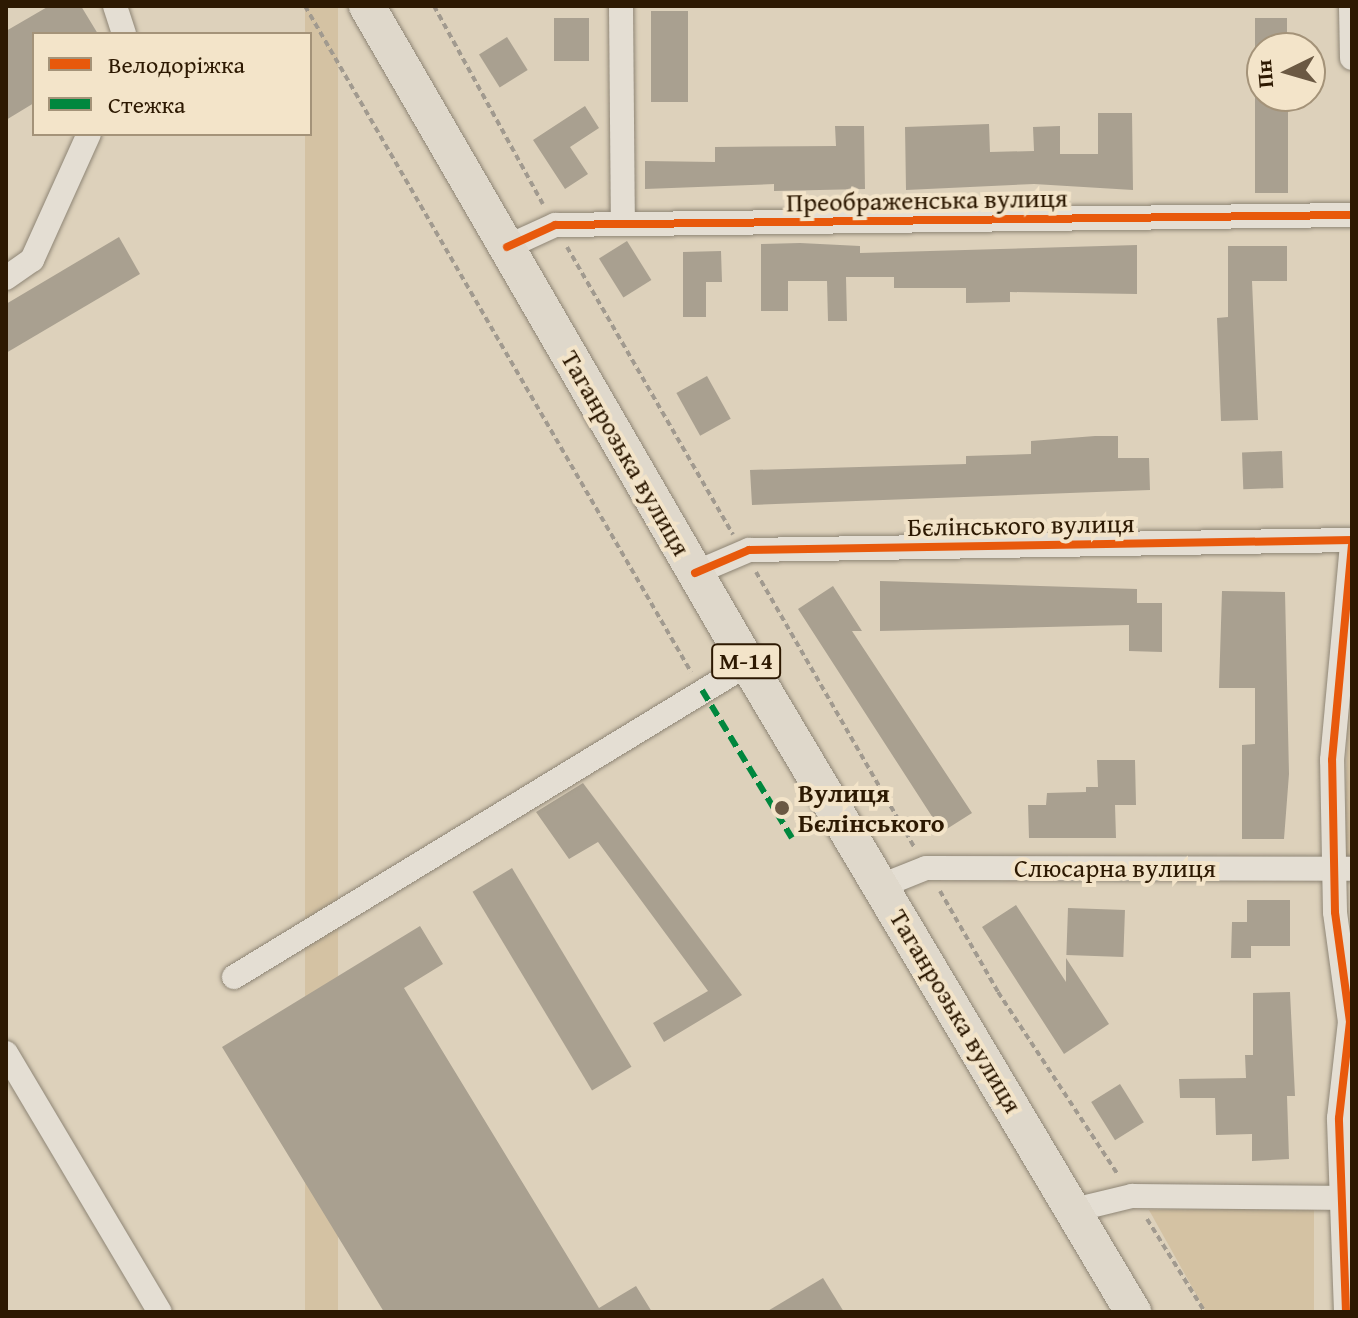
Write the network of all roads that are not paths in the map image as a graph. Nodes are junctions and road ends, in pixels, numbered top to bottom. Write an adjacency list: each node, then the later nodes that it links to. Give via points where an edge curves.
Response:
1 (115, 6): 5 (street)
2 (367, 6): 10 (highway, Таганрозька вулиця / М-14)
3 (621, 6): 9 (street)
4 (1351, 6): 6 (street)
5 (123, 32)
6 (1352, 58)
7 (88, 136): 11 (street, via 32,260)
8 (1352, 215): 9 (street, Преображенська вулиця)
9 (623, 224): 10 (street, Преображенська вулиця, via 555,225)
10 (507, 247): 14 (highway, Таганрозька вулиця / М-14)
11 (6, 278)
12 (1352, 540): 14 (street, Бєлінського вулиця, via 744,552)
13 (1352, 546): 16 (street, via 1332,760)
14 (695, 573): 15 (highway, Таганрозька вулиця / М-14)
15 (748, 664): 17 (highway, Таганрозька вулиця / М-14); 18 (street)
16 (1343, 869): 17 (street, Слюсарна вулиця, via 926,868); 20 (street, via 1350,1022 1339,1118)
17 (881, 886): 21 (highway, Таганрозька вулиця / М-14)
18 (234, 977)
19 (6, 1053): 22 (street)
20 (1346, 1198): 21 (street, via 1132,1196); 24 (street)
21 (1074, 1210): 23 (highway, Таганрозька вулиця / М-14)
22 (160, 1312)
23 (1133, 1312)
24 (1346, 1312)

